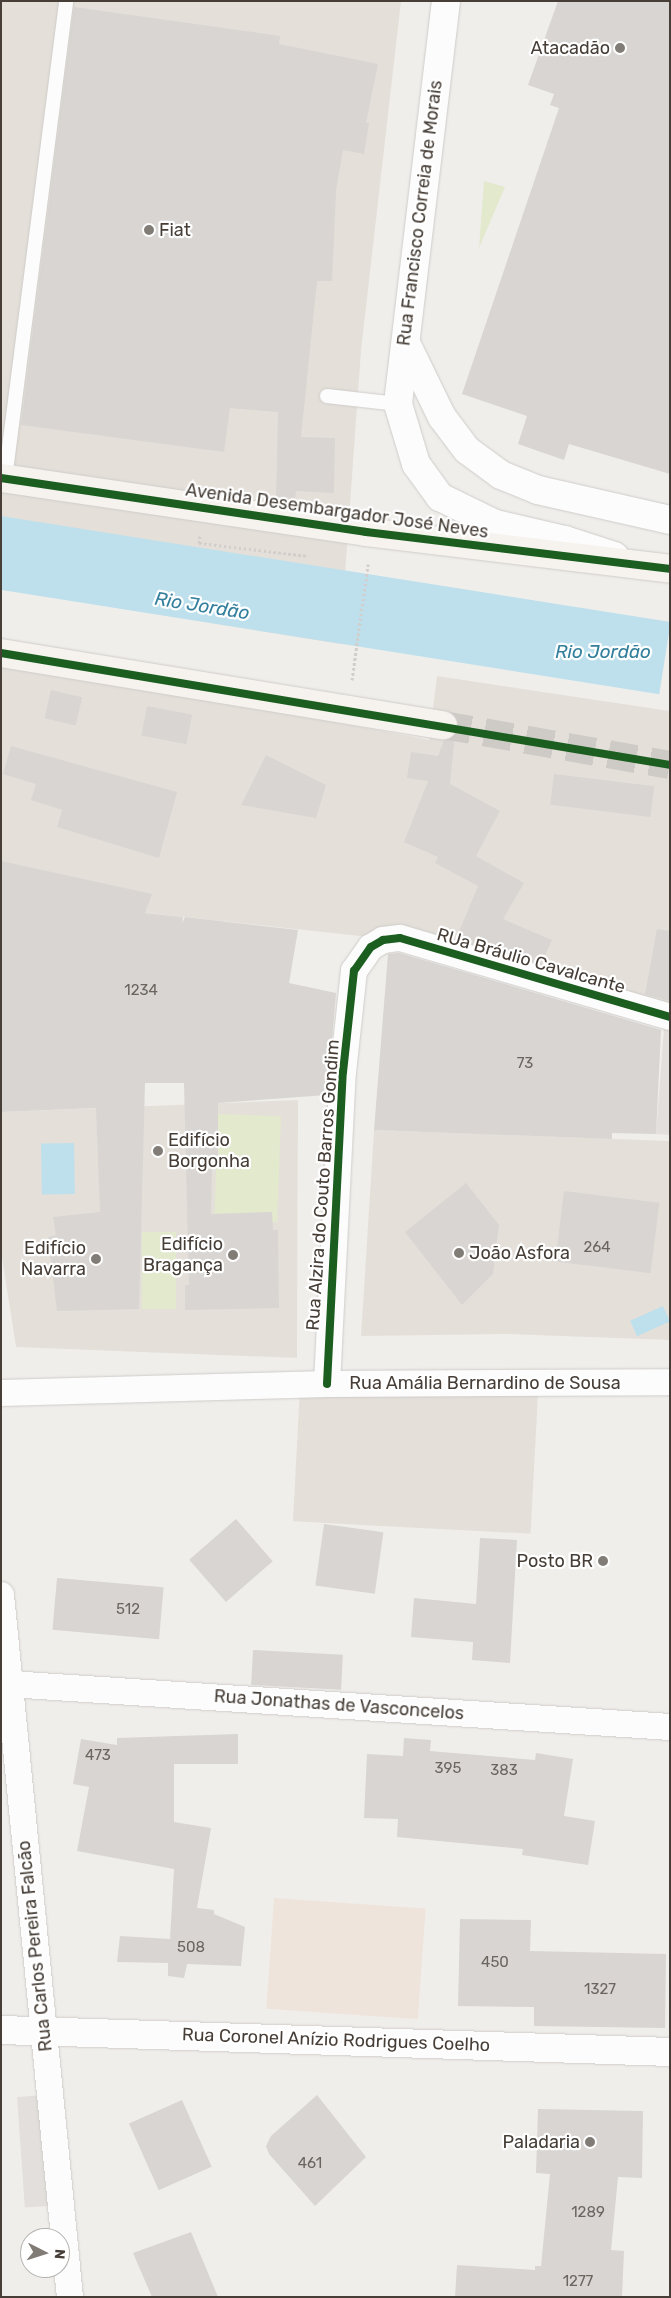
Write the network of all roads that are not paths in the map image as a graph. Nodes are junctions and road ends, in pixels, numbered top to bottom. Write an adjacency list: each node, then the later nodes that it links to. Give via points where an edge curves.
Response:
1 (66, 1): 6 (lane)
2 (446, 1): 3 (street, Rua Francisco Correia de Morais)
3 (405, 340): 5 (street, Rua Francisco Correia de Morais); 7 (street, via 442,417 467,450 501,475 538,490)
4 (327, 396): 5 (lane)
5 (401, 414): 8 (street, via 416,464 440,497 468,513)
6 (3, 478): 8 (main road, Avenida Desembargador José Neves, via 366,532)
7 (670, 520)
8 (658, 568)
9 (1, 653): 10 (main road)
10 (443, 724)
11 (383, 940): 12 (street, RUa Bráulio Cavalcante, via 400,938); 14 (street, Rua Alzira do Couto Barros Gondim, via 371,947 354,972 343,1072)
12 (670, 1017)
13 (670, 1382): 14 (street, Rua Amália Bernardino de Sousa)
14 (327, 1384): 15 (street, Rua Amália Bernardino de Sousa)
15 (1, 1393)
16 (1, 1595): 17 (street, Rua Carlos Pereira Falcão)
17 (9, 1684): 18 (street, Rua Jonathas de Vasconcelos); 19 (street, Rua Carlos Pereira Falcão)
18 (670, 1727)
19 (44, 2029): 20 (street, Rua Coronel Anízio Rodrigues Coelho); 21 (street, Rua Coronel Anízio Rodrigues Coelho); 22 (street, Rua Carlos Pereira Falcão)
20 (1, 2030)
21 (670, 2052)
22 (70, 2297)

